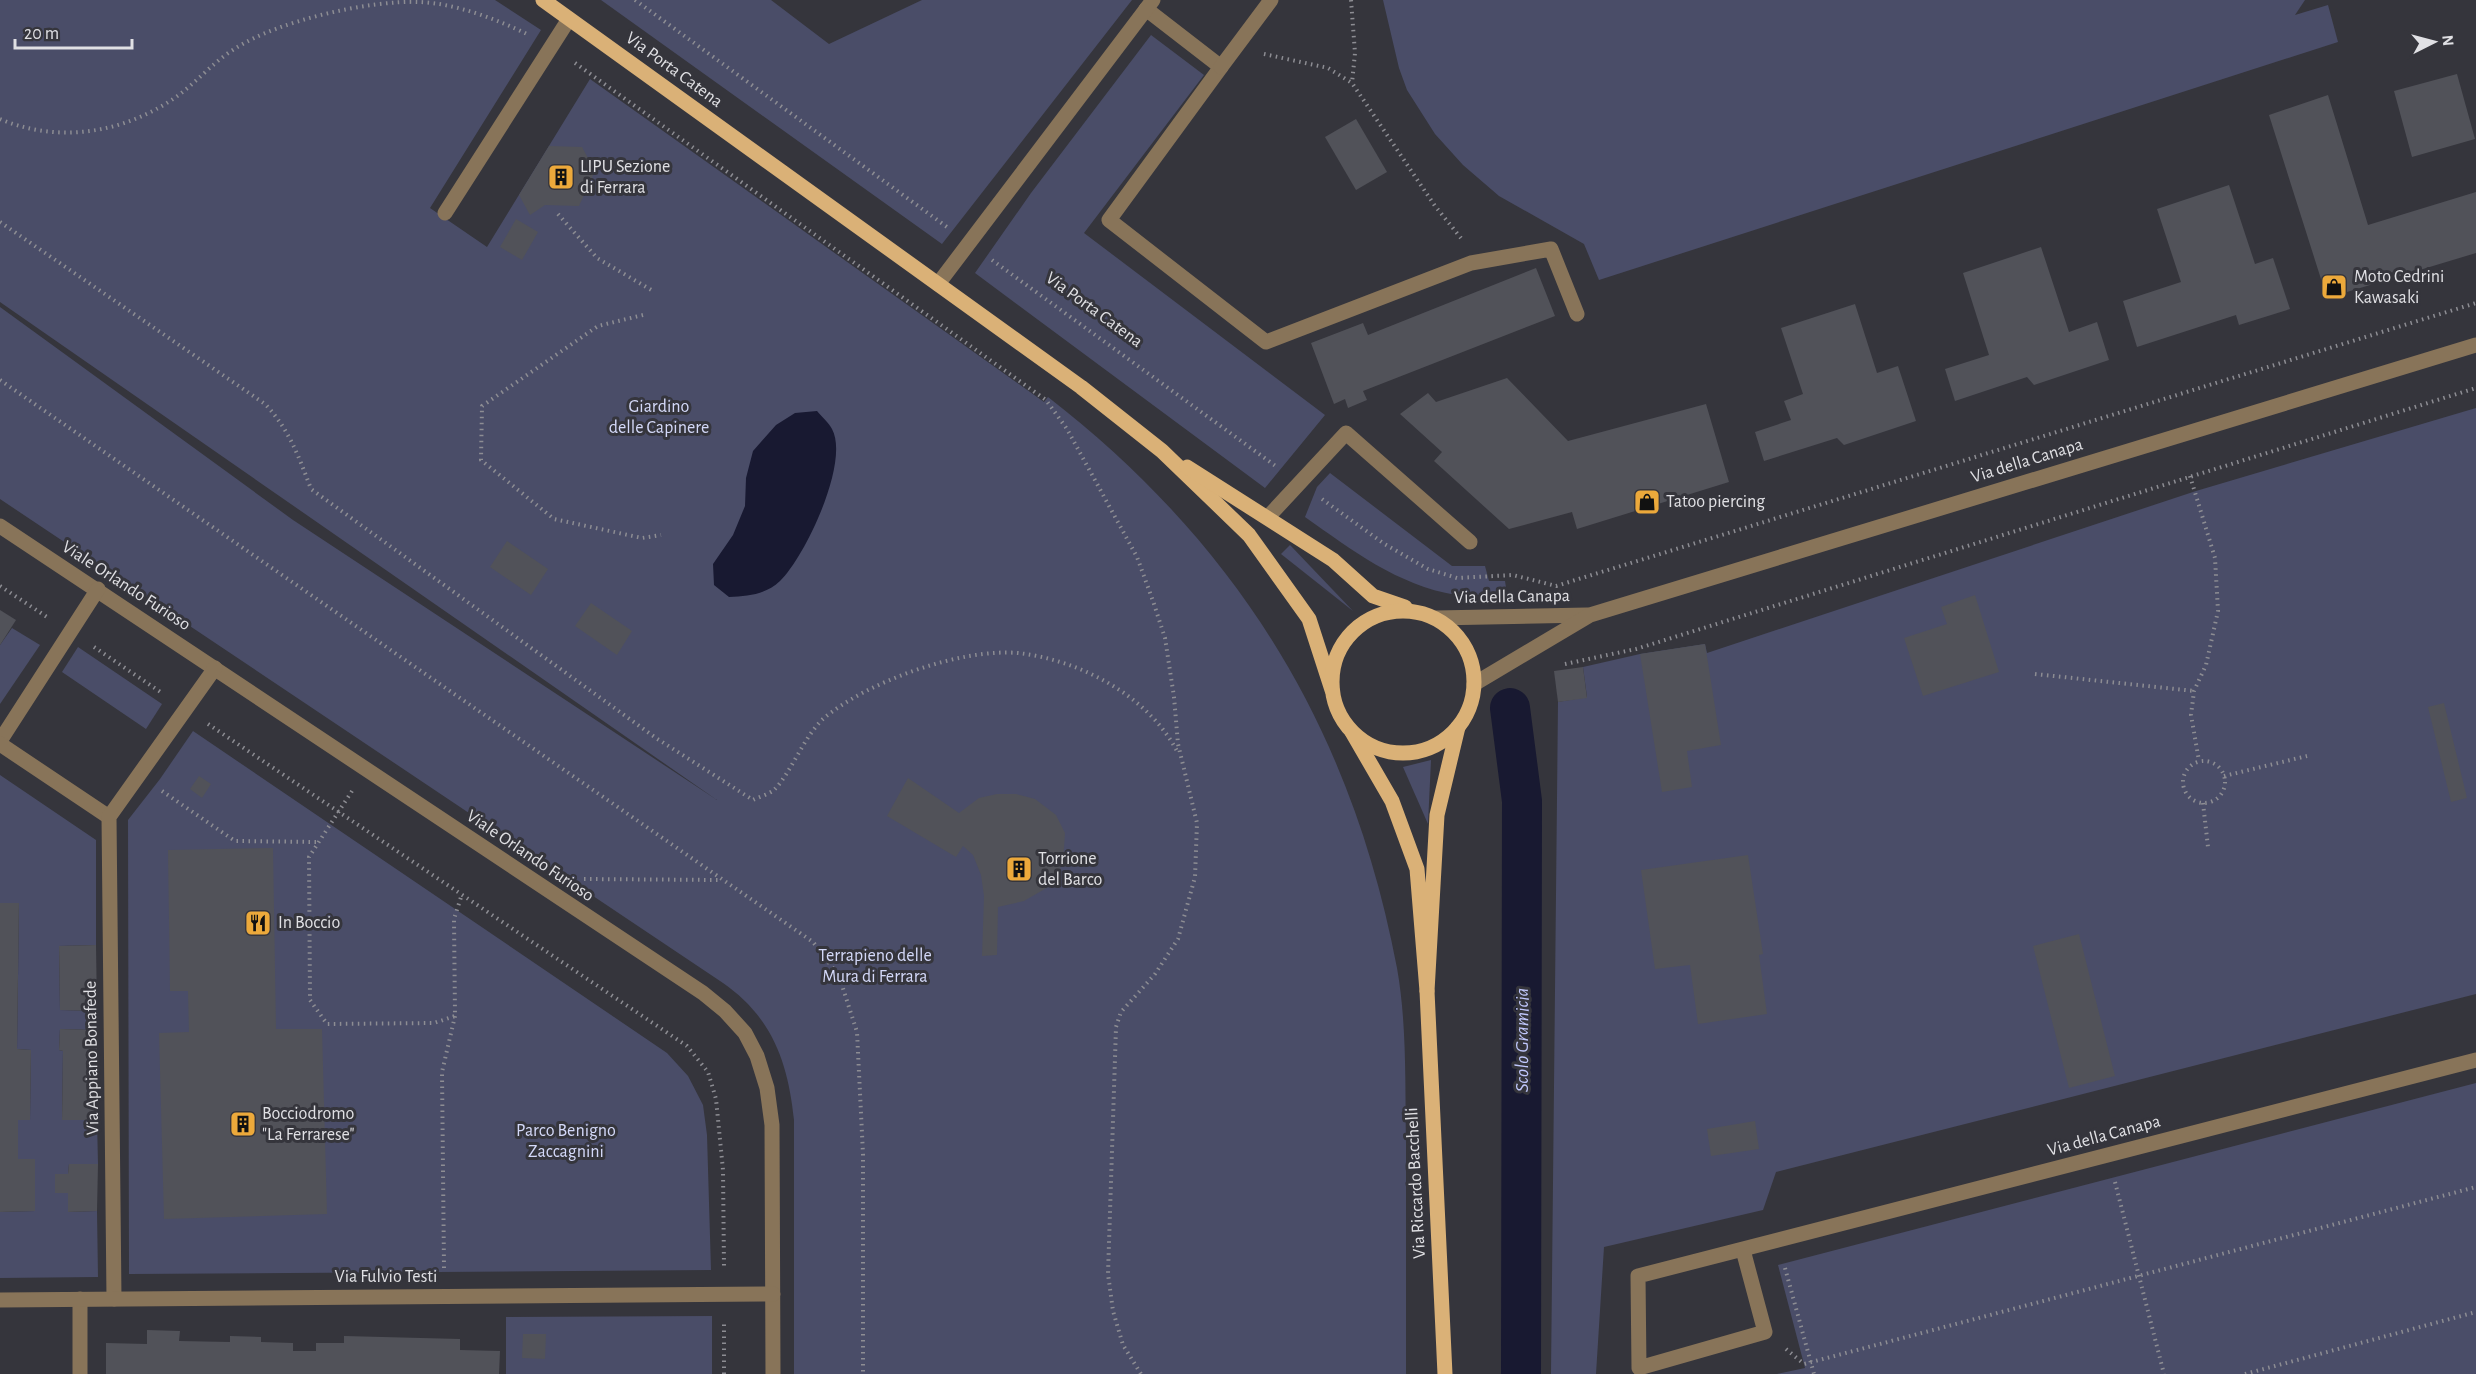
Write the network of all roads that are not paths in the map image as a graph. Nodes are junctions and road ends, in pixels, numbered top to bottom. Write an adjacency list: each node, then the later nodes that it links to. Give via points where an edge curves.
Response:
1 (543, 0): 4 (main road, Via Porta Catena)
2 (1271, 0): 5 (street)
3 (1149, 4): 5 (street); 7 (street)
4 (569, 19): 6 (street); 7 (main road, Via Porta Catena)
5 (1221, 67): 8 (street, via 1108,220 1266,342 1471,263 1551,249)
6 (444, 213)
7 (938, 284): 10 (main road, Via Porta Catena, via 1081,387)
8 (1577, 314)
9 (2476, 345): 16 (street, Via della Canapa)
10 (1162, 452): 11 (main road, Via Porta Catena); 20 (main road, Via Porta Catena, via 1249,535 1281,578 1310,619)
11 (1268, 518): 13 (street, via 1346,434); 15 (main road, Via Porta Catena, via 1333,560 1373,596)
12 (0, 526): 14 (street, Viale Orlando Furioso)
13 (1470, 542)
14 (98, 589): 18 (street, Viale Orlando Furioso); 23 (street)
15 (1419, 612): 17 (main road); 20 (main road, via 1399,610 1362,622 1338,652)
16 (1590, 615): 17 (street, Via della Canapa); 19 (street, Via della Canapa)
17 (1436, 618): 19 (main road, via 1464,645 1472,664)
18 (215, 668): 24 (street); 28 (street, Viale Orlando Furioso, via 725,1011 752,1044 767,1088 772,1125)
19 (1474, 684): 21 (main road, via 1472,699)
20 (1332, 690): 22 (main road, via 1342,720)
21 (1458, 727): 22 (main road, via 1443,741 1406,753 1368,744); 25 (main road, Via Riccardo Bacchelli, via 1437,815)
22 (1352, 732): 25 (main road, Via Riccardo Bacchelli, via 1392,801 1417,869)
23 (0, 743): 24 (street)
24 (109, 817): 30 (street, Via Appiano Bonafede)
25 (1427, 991): 34 (main road, Via Riccardo Bacchelli)
26 (2476, 1060): 27 (street, Via della Canapa)
27 (1743, 1250): 27 (street, Via della Canapa, via 1638,1276 1639,1368 1765,1332)
28 (773, 1294): 30 (street, Via Fulvio Testi); 33 (street, Viale Orlando Furioso)
29 (80, 1299): 30 (street, Via Fulvio Testi); 31 (street, Via Fulvio Testi); 32 (street)
30 (114, 1299)
31 (0, 1300)
32 (80, 1374)
33 (773, 1374)
34 (1445, 1374)

